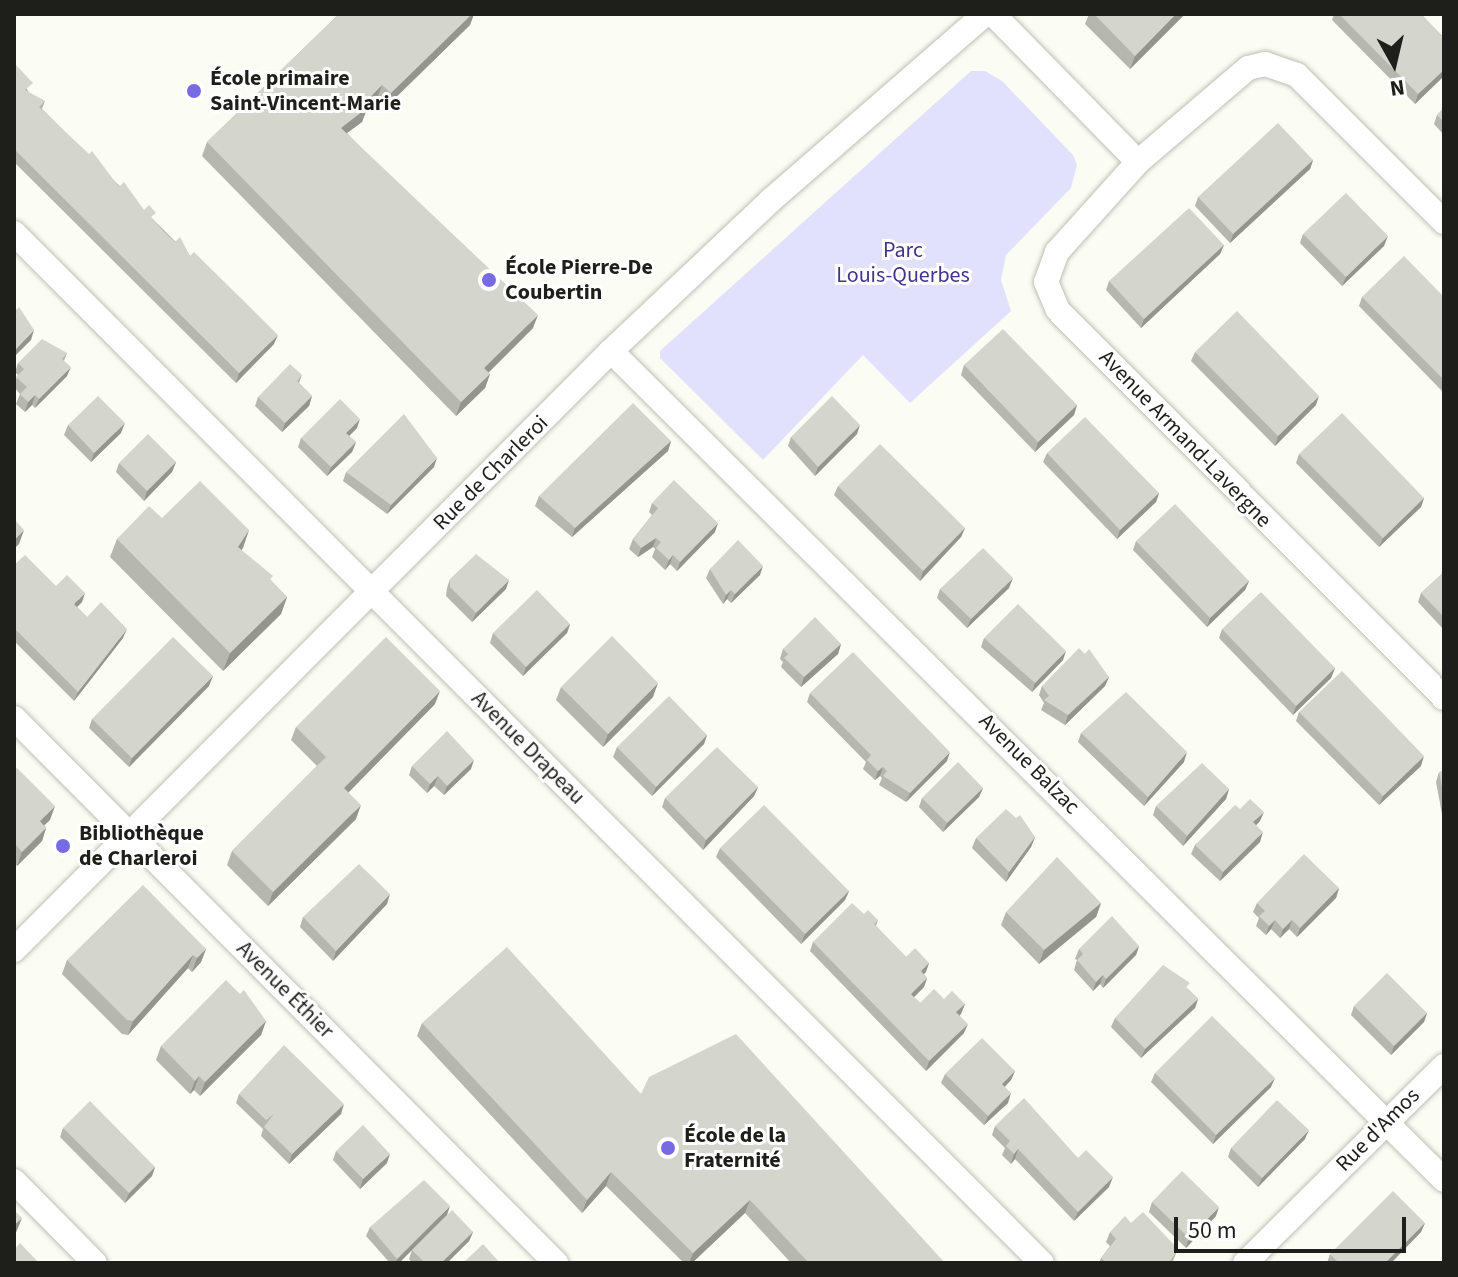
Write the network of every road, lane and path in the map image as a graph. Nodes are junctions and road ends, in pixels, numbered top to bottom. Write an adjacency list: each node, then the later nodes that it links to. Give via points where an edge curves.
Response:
1 (985, 14): 6 (street, Rue de Charleroi, via 770,201)
2 (993, 14): 3 (street)
3 (1138, 162): 4 (street, Avenue Armand-Lavergne, via 1248,68 1283,66); 8 (street, Avenue Armand-Lavergne, via 1057,252 1048,267 1050,297)
4 (1444, 222)
5 (14, 233): 7 (street, Avenue Drapeau)
6 (611, 351): 7 (street, Rue de Charleroi); 13 (street, Avenue Balzac)
7 (373, 591): 10 (street, Rue de Charleroi); 18 (street, Avenue Drapeau)
8 (1444, 698)
9 (14, 718): 10 (street, Avenue Éthier)
10 (130, 834): 11 (street, Rue de Charleroi); 17 (street, Avenue Éthier)
11 (14, 950)
12 (1444, 1066): 13 (street, Rue d'Amos)
13 (1386, 1121): 14 (street, Avenue Balzac); 19 (street, Rue d'Amos)
14 (1444, 1180)
15 (14, 1181): 16 (street)
16 (95, 1263)
17 (556, 1263)
18 (1042, 1263)
19 (1245, 1263)

